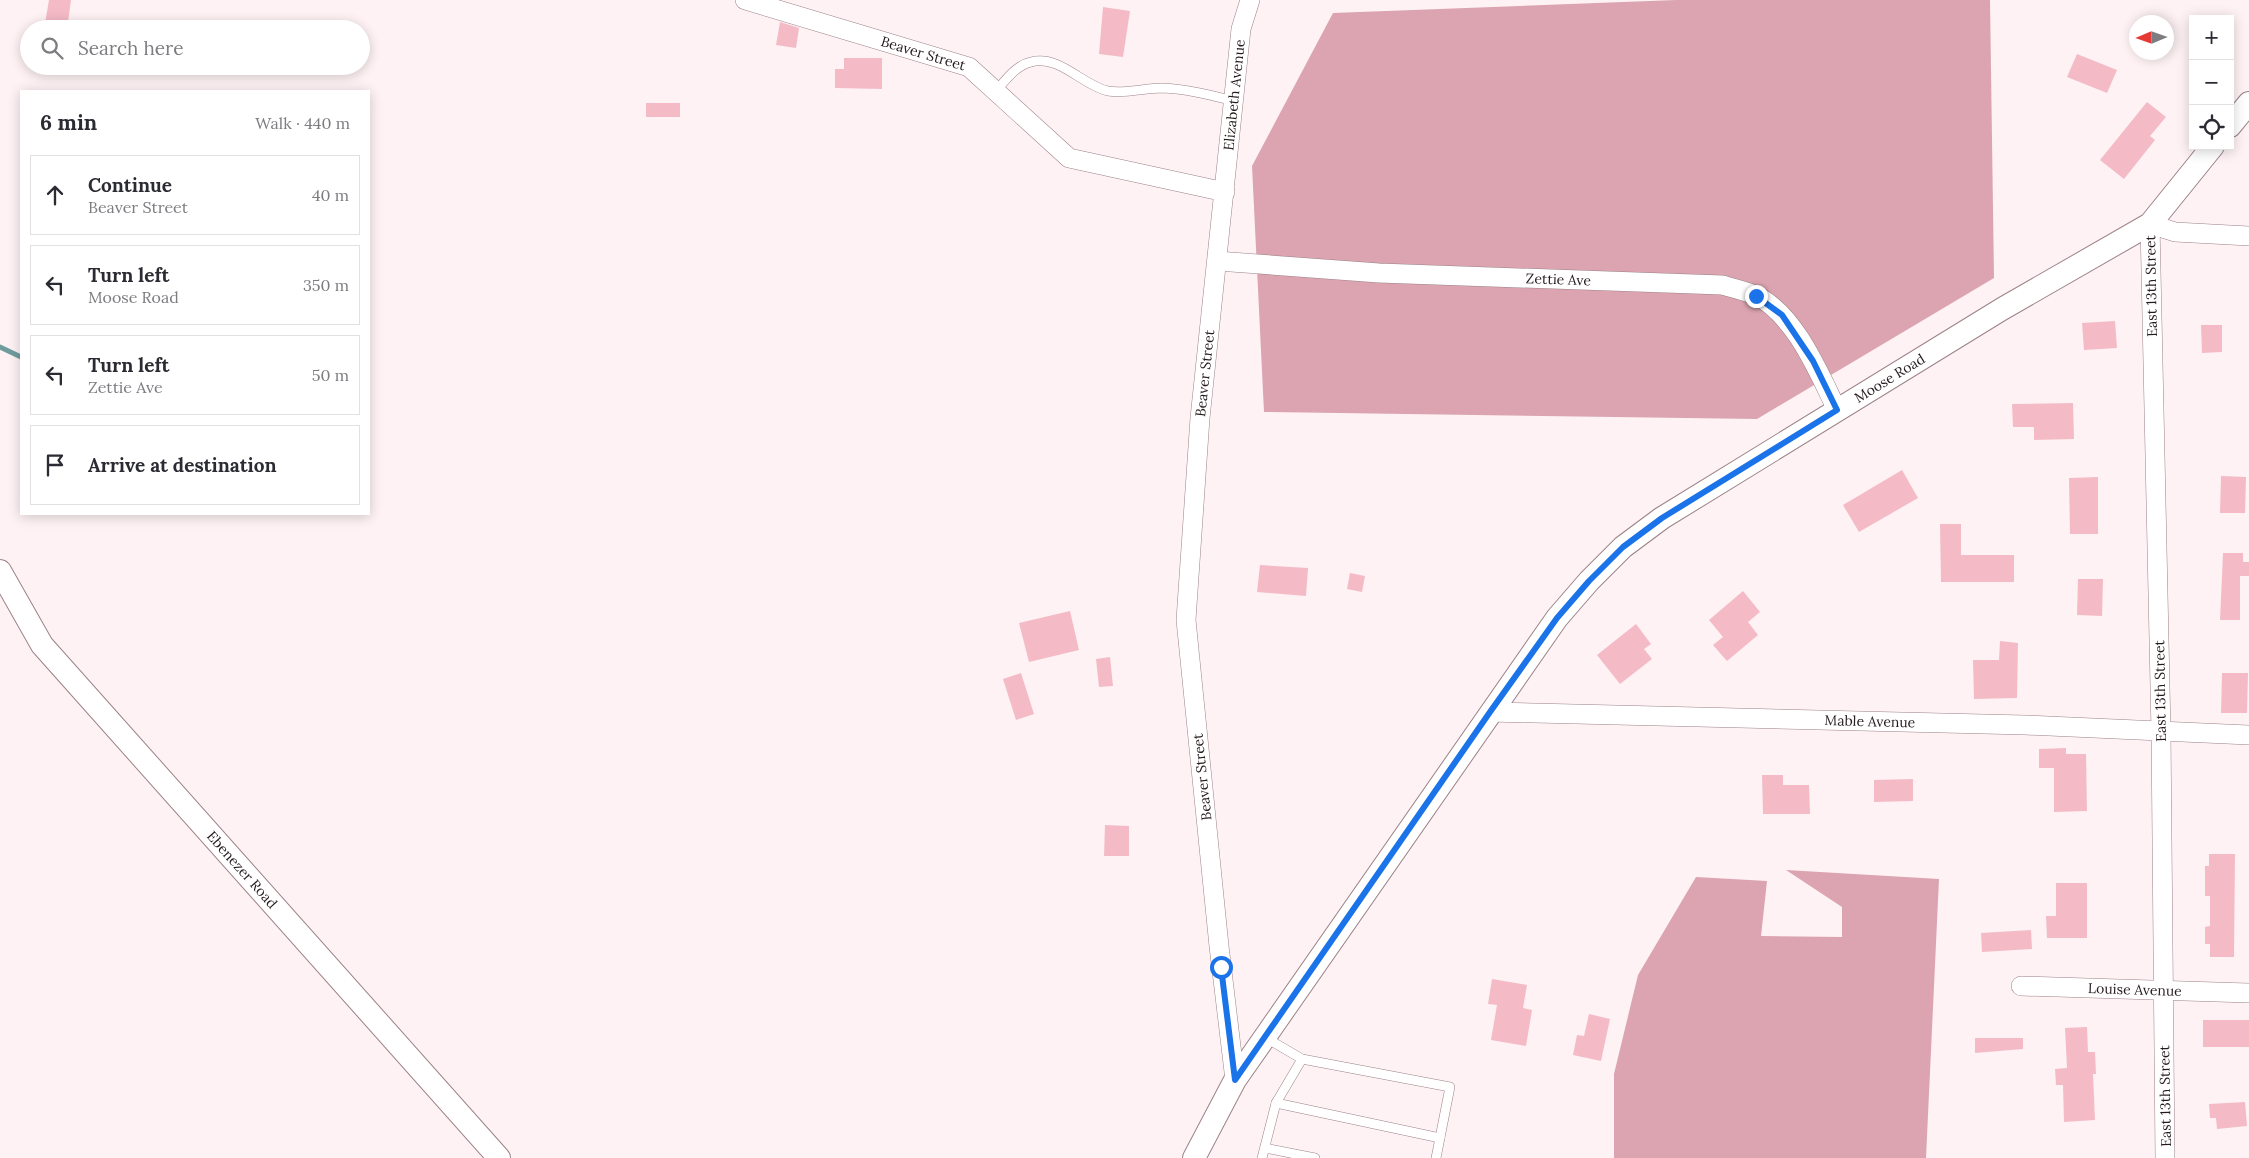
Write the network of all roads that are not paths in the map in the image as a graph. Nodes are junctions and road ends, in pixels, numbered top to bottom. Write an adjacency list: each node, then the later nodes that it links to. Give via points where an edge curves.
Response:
1 (745, 0): 3 (street, Beaver Street, via 969,67)
2 (1250, 0): 4 (street, Elizabeth Avenue, via 1241,29)
3 (996, 92): 4 (lane, via 1013,72 1031,62 1046,62 1109,91 1182,89); 8 (street, Beaver Street, via 1069,158)
4 (1234, 101): 8 (street, Elizabeth Avenue)
5 (2249, 103): 6 (street)
6 (2234, 121)
7 (2211, 150): 9 (street, Moose Road)
8 (1225, 192): 11 (street, Beaver Street)
9 (2150, 224): 10 (street, via 2175,232); 12 (street, Moose Road, via 2002,309); 15 (street, East 13th Street)
10 (2249, 236)
11 (1217, 261): 12 (street, Zettie Ave, via 1379,272 1722,285 1756,296 1782,315 1813,361); 22 (street, Beaver Street, via 1200,418 1186,620)
12 (1837, 410): 14 (street, Moose Road, via 1662,518 1623,547 1557,618)
13 (0, 571): 26 (street, Ebenezer Road, via 42,645)
14 (1490, 712): 15 (street, Mable Avenue, via 2025,725); 20 (street, Moose Road)
15 (2162, 732): 16 (street, Mable Avenue); 18 (street, East 13th Street)
16 (2249, 734)
17 (2022, 986): 18 (street, Louise Avenue)
18 (2163, 992): 19 (street, Louise Avenue); 31 (street, East 13th Street)
19 (2249, 993)
20 (1264, 1037): 21 (lane); 22 (street, Moose Road)
21 (1302, 1059): 23 (lane); 24 (lane, via 1450,1087)
22 (1235, 1080): 27 (street, Moose Road)
23 (1276, 1103): 24 (lane); 25 (lane)
24 (1440, 1138): 30 (lane)
25 (1264, 1148): 28 (lane); 29 (lane)
26 (499, 1158)
27 (1194, 1158)
28 (1262, 1158)
29 (1315, 1158)
30 (1436, 1158)
31 (2165, 1158)

